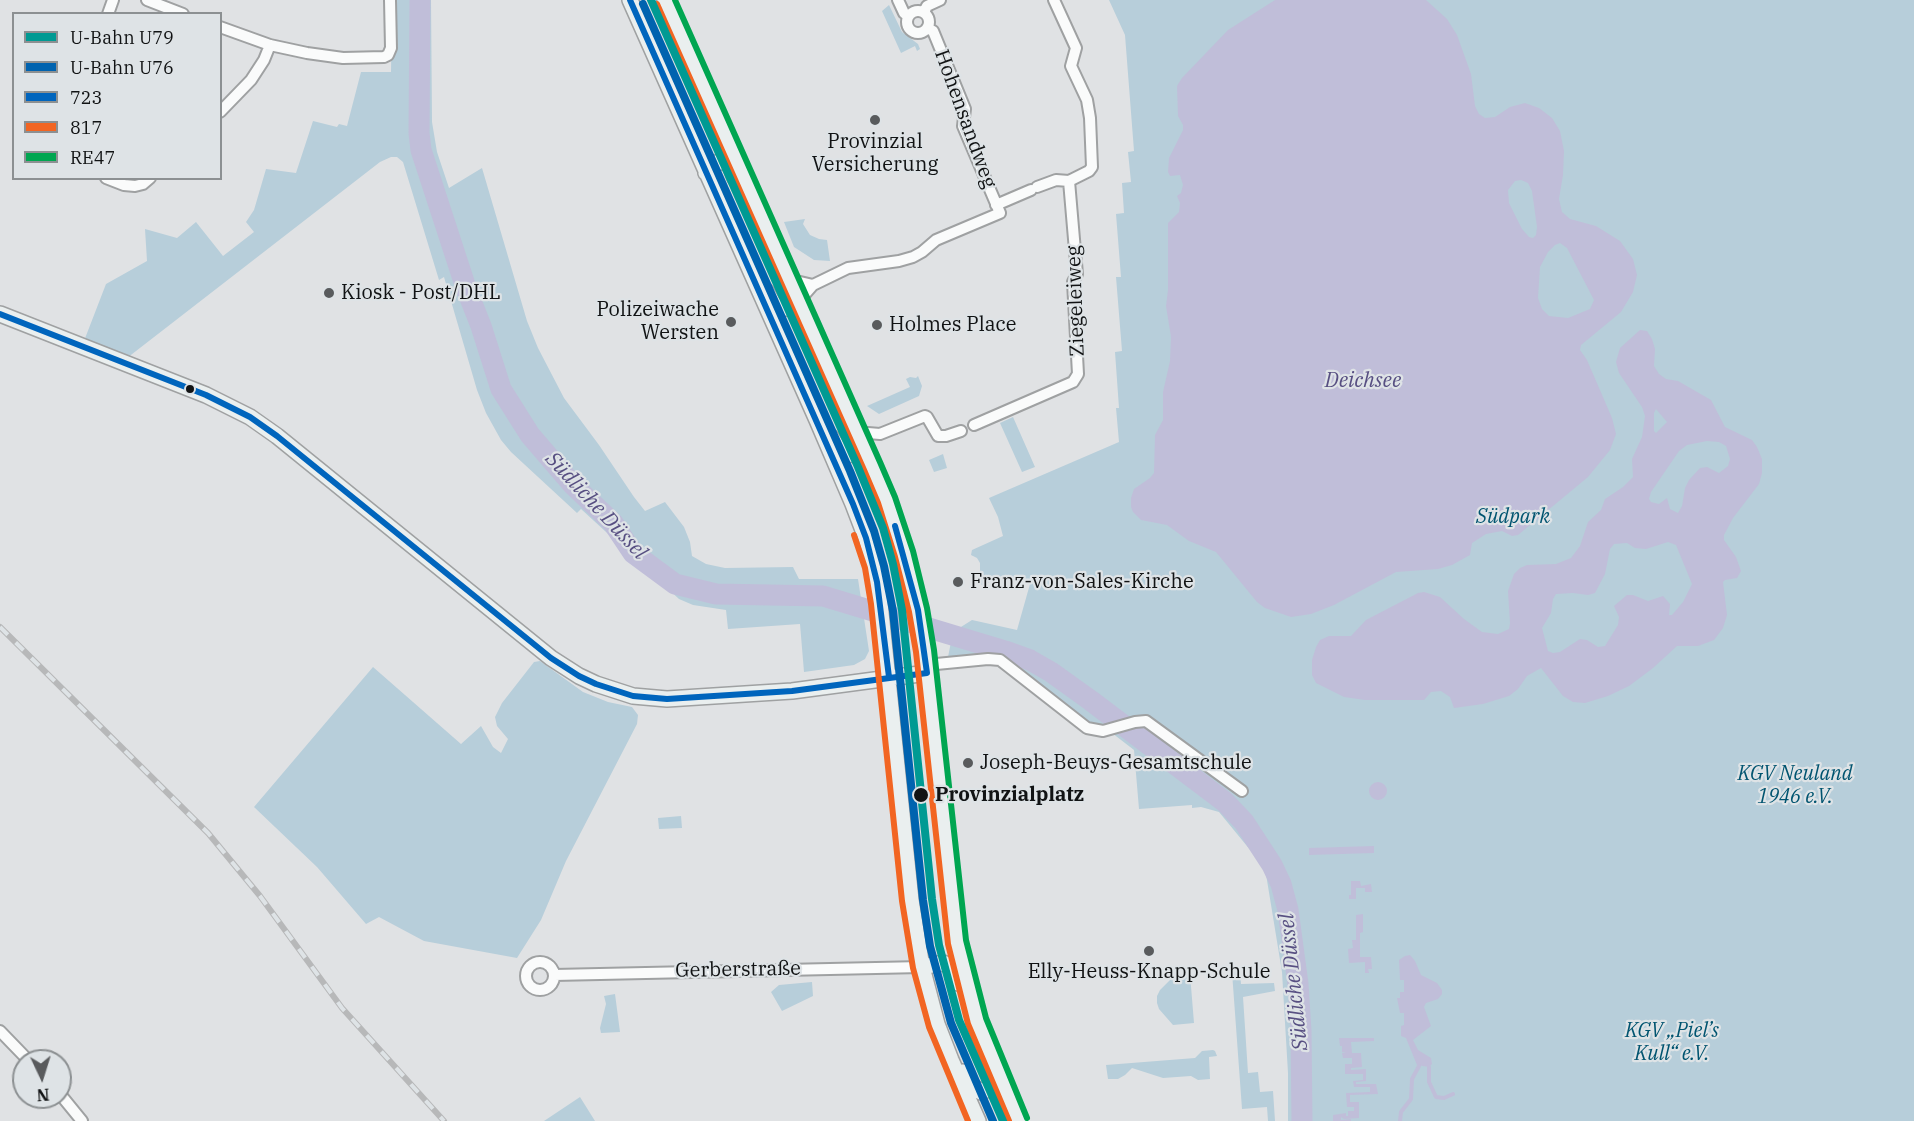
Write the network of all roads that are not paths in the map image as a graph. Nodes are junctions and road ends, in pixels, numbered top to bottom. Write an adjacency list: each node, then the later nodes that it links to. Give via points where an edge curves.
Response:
1 (147, 0): 8 (street)
2 (390, 0): 13 (street, via 391,48 387,56 343,58)
3 (630, 0): 15 (main road)
4 (665, 0): 19 (main road)
5 (898, 0): 10 (street, Hohensandweg)
6 (940, 0): 9 (street)
7 (1054, 0): 18 (street, via 1076,48 1071,66 1087,100 1090,118 1092,167)
8 (178, 12)
9 (924, 12): 10 (street, via 915,11); 12 (street, Hohensandweg, via 929,20)
10 (908, 16): 12 (street, Hohensandweg, via 907,24 912,31 920,33)
11 (222, 28): 13 (street)
12 (927, 28): 20 (street, Hohensandweg, via 933,32 965,109 963,126)
13 (270, 45): 14 (street, via 250,80)
14 (222, 110)
15 (706, 173): 19 (main road, via 716,162 727,163 744,196); 21 (main road)
16 (111, 180): 17 (street, via 135,186)
17 (148, 180)
18 (1069, 181): 20 (street, via 1056,180); 27 (street, Ziegeleiweg, via 1077,274 1073,282 1078,374 1073,382)
19 (753, 200): 22 (main road)
20 (998, 209): 23 (street, via 913,256 848,268)
21 (751, 275): 24 (main road, via 759,277 778,307 792,308); 26 (main road)
22 (788, 275): 23 (street); 24 (main road)
23 (813, 285): 24 (street)
24 (799, 301): 29 (main road)
25 (0, 314): 33 (main road, via 198,392 250,417 551,658 596,684 633,696 667,699 792,690)
26 (817, 420): 31 (main road, via 824,422 839,450 853,455); 33 (main road, via 866,538 880,603)
27 (974, 425)
28 (961, 430): 30 (street, via 941,437 925,416)
29 (856, 432): 30 (street); 31 (main road)
30 (880, 434): 31 (street)
31 (864, 449): 32 (main road, via 896,530 918,610)
32 (926, 669): 33 (main road); 34 (street, via 1000,660 1087,728 1099,731 1135,722 1150,723); 37 (main road, via 952,913)
33 (889, 677): 35 (main road, via 911,900)
34 (1242, 790)
35 (922, 967): 36 (street, Gerberstraße); 37 (main road, via 949,965 959,988); 40 (main road)
36 (554, 975)
37 (969, 996): 41 (main road)
38 (0, 1031): 39 (street)
39 (17, 1049)
40 (951, 1060): 41 (main road, via 960,1065 971,1085 981,1092 995,1086); 44 (main road)
41 (1000, 1076): 45 (main road)
42 (72, 1109): 43 (street)
43 (82, 1121)
44 (978, 1121)
45 (1019, 1121)

